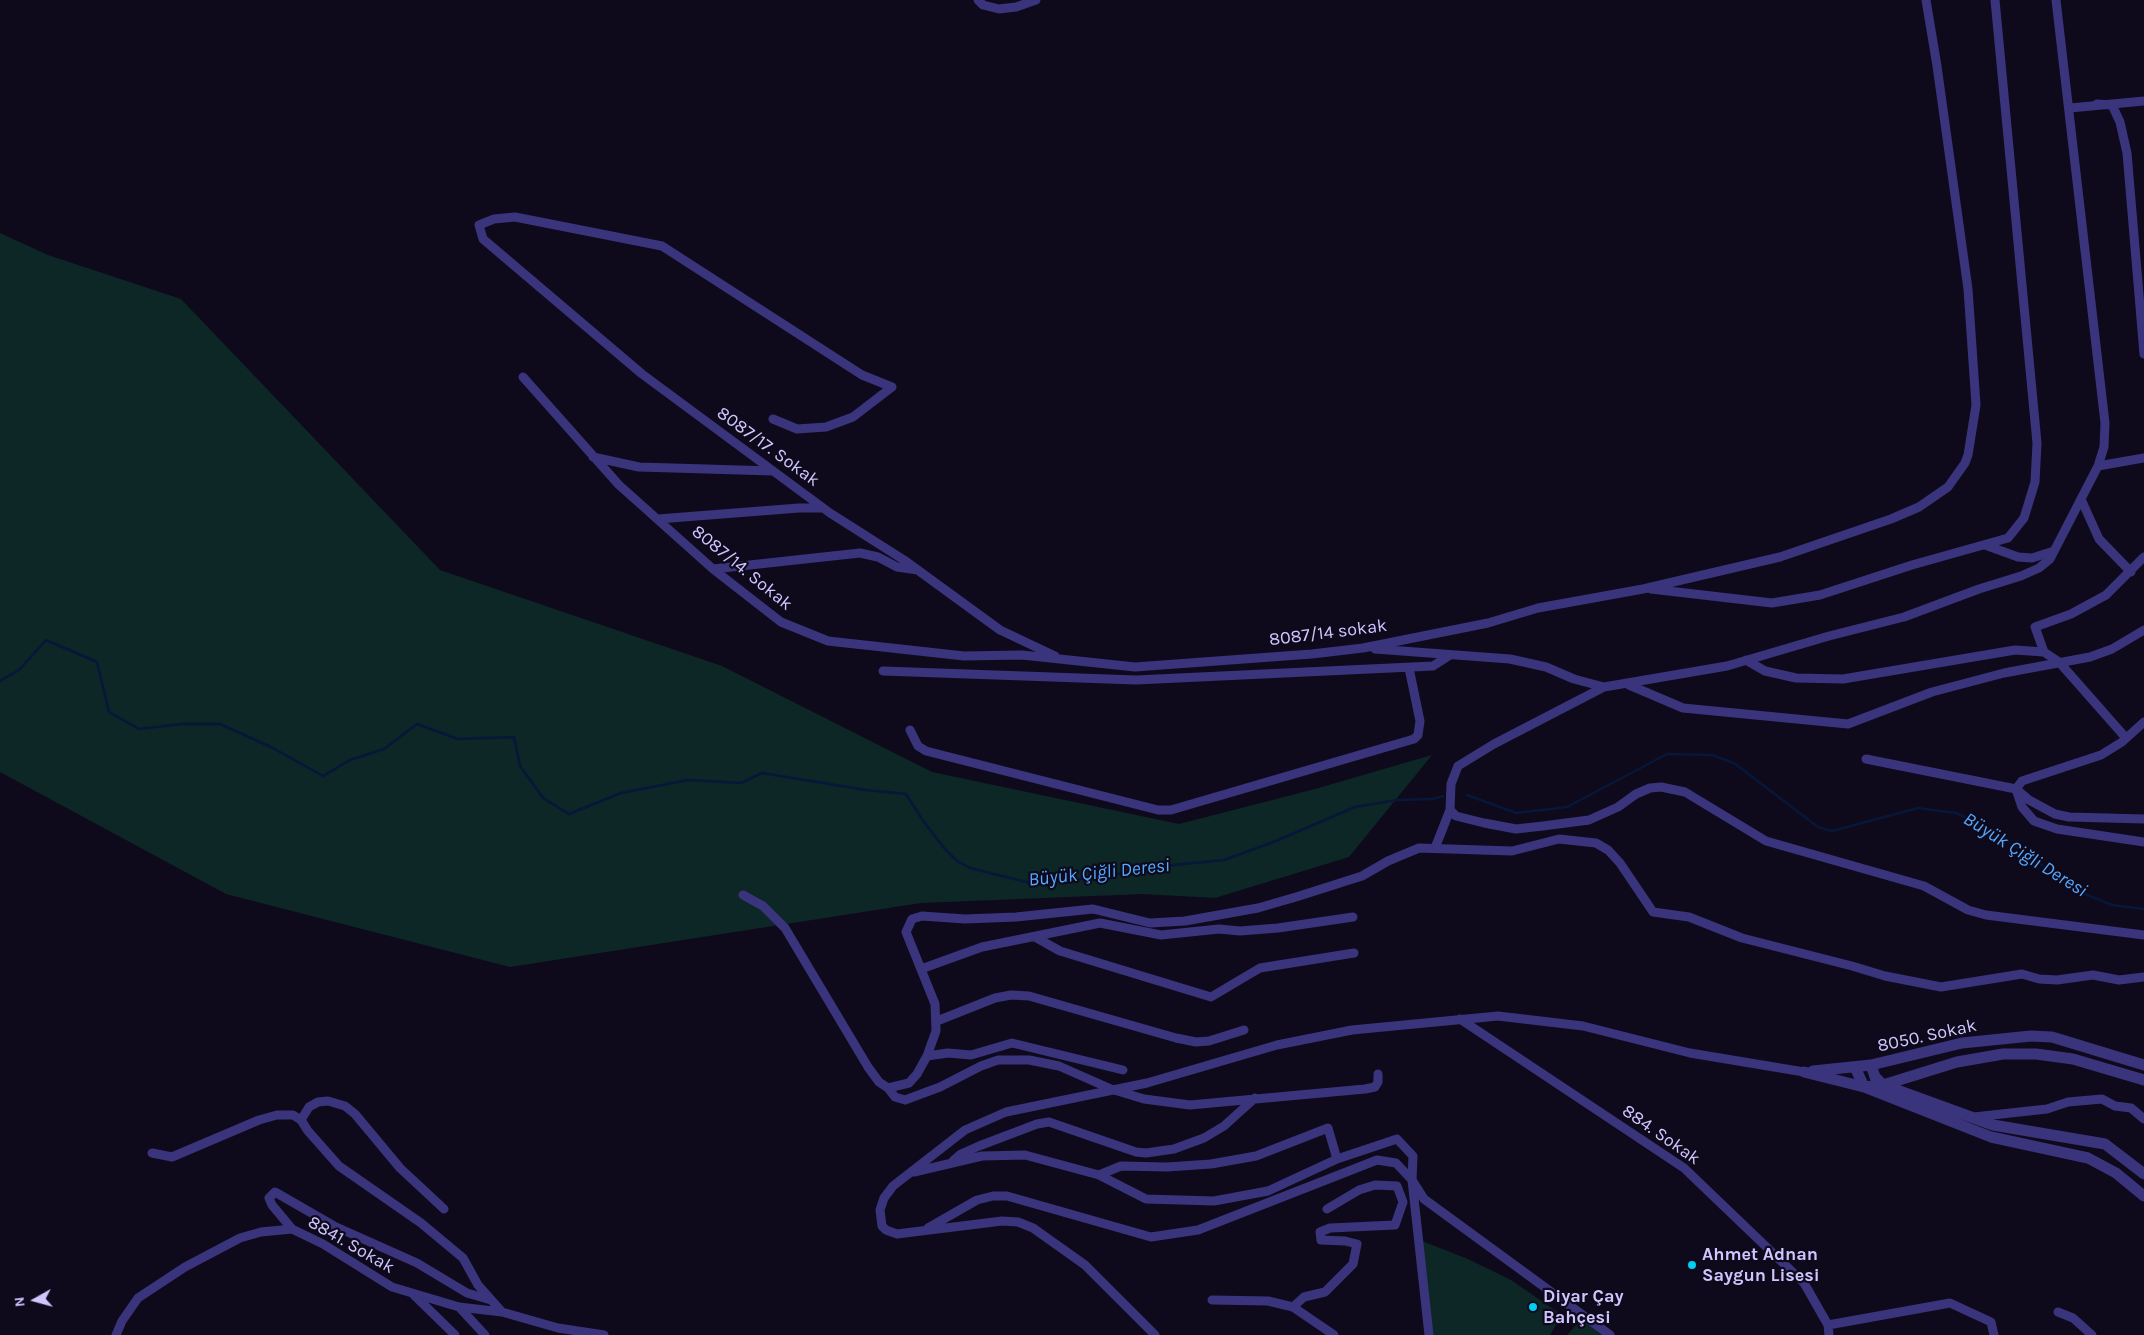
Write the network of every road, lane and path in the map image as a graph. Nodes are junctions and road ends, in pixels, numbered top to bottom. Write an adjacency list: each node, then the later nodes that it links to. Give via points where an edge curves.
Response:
1 (978, 0): 2 (street, via 983,5 999,9)
2 (1036, 0)
3 (1926, 0): 25 (street, via 1968,289 1975,371 1974,425 1965,463 1948,486 1919,507 1891,519 1780,556)
4 (1995, 0): 19 (street, via 2037,443 2035,482 2024,518 2008,538)
5 (2056, 0): 8 (street)
6 (2144, 101): 7 (street)
7 (2097, 104): 8 (street); 9 (street, via 2112,104 2127,153)
8 (2070, 108): 14 (street, via 2105,423 2104,447)
9 (2144, 354)
10 (523, 377): 12 (street, 8087/14. Sokak)
11 (773, 419): 15 (street, 8087/17. Sokak, via 797,429 826,427 853,417 892,387 862,375 662,246 515,217 494,218 479,226 483,239 642,374)
12 (593, 456): 15 (street, via 639,467); 18 (street, 8087/14. Sokak, via 619,485)
13 (2144, 458): 14 (street)
14 (2098, 466): 16 (street)
15 (773, 471): 17 (street, 8087/17. Sokak)
16 (2081, 499): 20 (street); 24 (street, via 2099,539)
17 (823, 508): 18 (street); 23 (street, 8087/17. Sokak)
18 (658, 519): 22 (street, 8087/14. Sokak)
19 (1985, 545): 20 (street, via 2018,557 2032,558); 25 (street, via 1820,595 1772,603)
20 (2054, 551): 30 (street, via 2039,568 2021,576 1904,617)
21 (2144, 557): 24 (street)
22 (713, 569): 23 (street, via 860,553 878,557 897,567); 31 (street, 8087/14. Sokak, via 781,622 828,641 964,656 1022,655)
23 (918, 570): 31 (street, 8087/17. Sokak, via 1000,630)
24 (2131, 572): 28 (street, via 2106,595 2071,614 2035,627)
25 (1643, 588): 27 (street, 8087/14 sokak)
26 (2144, 630): 32 (street, via 2112,649 2090,657)
27 (1363, 648): 29 (street); 31 (street, 8087/14 sokak, via 1135,667)
28 (2044, 652): 30 (street, via 2015,650 1843,679 1796,678 1765,671); 32 (street)
29 (1450, 656): 33 (street, via 1433,666); 36 (street, via 1510,659 1546,667)
30 (1746, 660): 35 (street)
31 (1065, 661)
32 (2059, 662): 35 (street, via 1932,692 1848,724 1684,708); 39 (street)
33 (1409, 668): 34 (street, via 1136,680); 38 (street, via 1420,721 1418,735 1414,739 1171,810 1158,810 926,751 918,746)
34 (883, 671)
35 (1627, 684): 36 (street)
36 (1604, 687): 42 (street, via 1458,766 1451,784)
37 (2144, 722): 39 (street)
38 (910, 730)
39 (2126, 738): 41 (street, via 2101,755 2022,781)
40 (1866, 759): 41 (street)
41 (2016, 789): 43 (street, via 2028,800 2055,814); 44 (street, via 2022,807 2034,821 2064,830)
42 (1450, 810): 45 (street); 48 (street, via 1456,816 1516,829 1589,820 1650,788 1685,792 1766,841 1924,886 1986,916)
43 (2144, 819)
44 (2144, 842)
45 (1435, 848): 51 (street, via 1420,848 1362,876 1267,906 1185,922 1150,923 1094,908 1016,917 922,916 912,919 906,932); 52 (street, via 1512,851 1558,839 1596,843 1620,863 1652,912 1689,917 1742,938 1884,976 1941,987 2022,974 2039,979 2093,975 2119,980)
46 (743, 895): 66 (street, via 762,906 785,928 868,1067)
47 (1353, 917): 49 (street, via 1278,928 1219,929 1161,935 1100,923)
48 (2144, 935)
49 (1034, 937): 50 (street, via 1060,951 1211,997 1260,968); 51 (street, via 982,947)
50 (1354, 953)
51 (921, 969): 54 (street, via 935,1004)
52 (2144, 977)
53 (1460, 1019): 61 (street, via 1498,1016 1582,1026 1690,1053); 67 (street, via 1352,1030 1277,1045 1147,1083); 93 (street, 884. Sokak, via 1684,1168 1804,1283)
54 (937, 1021): 55 (street, via 1011,994 1029,996 1196,1042); 56 (street)
55 (1244, 1030)
56 (927, 1056): 60 (street, via 948,1052 971,1055 1012,1043); 66 (street, via 908,1083)
57 (1871, 1065): 58 (street, 8050. Sokak, via 1962,1043 2031,1036 2052,1037); 59 (street, 8050. Sokak); 64 (street)
58 (2144, 1065)
59 (1855, 1067): 61 (street, 8050. Sokak); 65 (street)
60 (1123, 1070)
61 (1804, 1072): 65 (street)
62 (1378, 1074): 68 (street, via 1375,1087 1365,1089)
63 (2144, 1080): 64 (street, 8050. Sokak, via 2073,1059 2003,1054 1957,1062)
64 (1883, 1085): 65 (street); 71 (street)
65 (1864, 1087): 81 (street, via 1991,1137 2088,1158 2116,1173)
66 (888, 1088): 67 (street, via 896,1097 905,1100 998,1060 1029,1060 1059,1066)
67 (1112, 1089): 68 (street, via 1156,1102 1190,1105); 77 (street, via 1006,1112 965,1130)
68 (1255, 1098): 76 (street, via 1224,1126 1204,1138 1174,1149 1136,1152 1049,1122 979,1146)
69 (2131, 1108): 70 (street); 71 (street, via 2115,1106 2102,1099); 72 (street)
70 (2144, 1112)
71 (1972, 1117): 78 (street, via 1993,1125 2105,1144)
72 (2144, 1119)
73 (302, 1120): 74 (street, via 293,1115 277,1115 172,1158); 83 (street, via 309,1107 318,1102 345,1106 400,1168); 87 (street, via 339,1166 421,1223 463,1258)
74 (152, 1153)
75 (1336, 1159): 79 (street, via 1268,1192 1214,1201 1146,1199); 79 (street, via 1328,1128 1256,1156 1211,1164 1121,1166); 80 (street, via 1397,1139 1412,1156)
76 (951, 1162): 77 (street); 79 (street, via 982,1156 1025,1155)
77 (911, 1172): 85 (street, via 884,1198 880,1218 886,1230 897,1234)
78 (2144, 1174)
79 (1099, 1175)
80 (1412, 1180): 85 (street, via 1396,1163 1377,1160 1198,1230 1151,1237 1007,1196 976,1200); 100 (street); 101 (street, via 1424,1199)
81 (2144, 1196)
82 (1327, 1208): 89 (street, via 1375,1185 1397,1186 1403,1202 1396,1225 1330,1228 1320,1232 1321,1240 1358,1244 1353,1264 1325,1292 1304,1297)
83 (444, 1209)
84 (292, 1229): 86 (street, 8841. Sokak, via 323,1244 392,1287); 87 (street, via 272,1205 269,1198 275,1192 334,1226 417,1263 467,1293); 94 (street, 8841. Sokak, via 240,1238 185,1267 138,1298)
85 (924, 1230): 98 (street, via 1002,1221 1018,1222 1033,1228 1085,1265)
86 (413, 1294): 90 (street, 8841. Sokak); 95 (street)
87 (491, 1300): 91 (street)
88 (1212, 1300): 89 (street, via 1268,1301)
89 (1294, 1306): 99 (street)
90 (459, 1307): 91 (street, 8841. Sokak); 96 (street)
91 (502, 1312): 97 (street, 8841. Sokak, via 558,1328)
92 (2058, 1312): 103 (street, via 2073,1318)
93 (1828, 1330): 102 (street, via 1950,1303 1991,1322)
94 (116, 1335)
95 (455, 1335)
96 (485, 1335)
97 (604, 1335)
98 (1154, 1335)
99 (1334, 1335)
100 (1429, 1335)
101 (1610, 1335)
102 (1994, 1335)
103 (2092, 1335)

